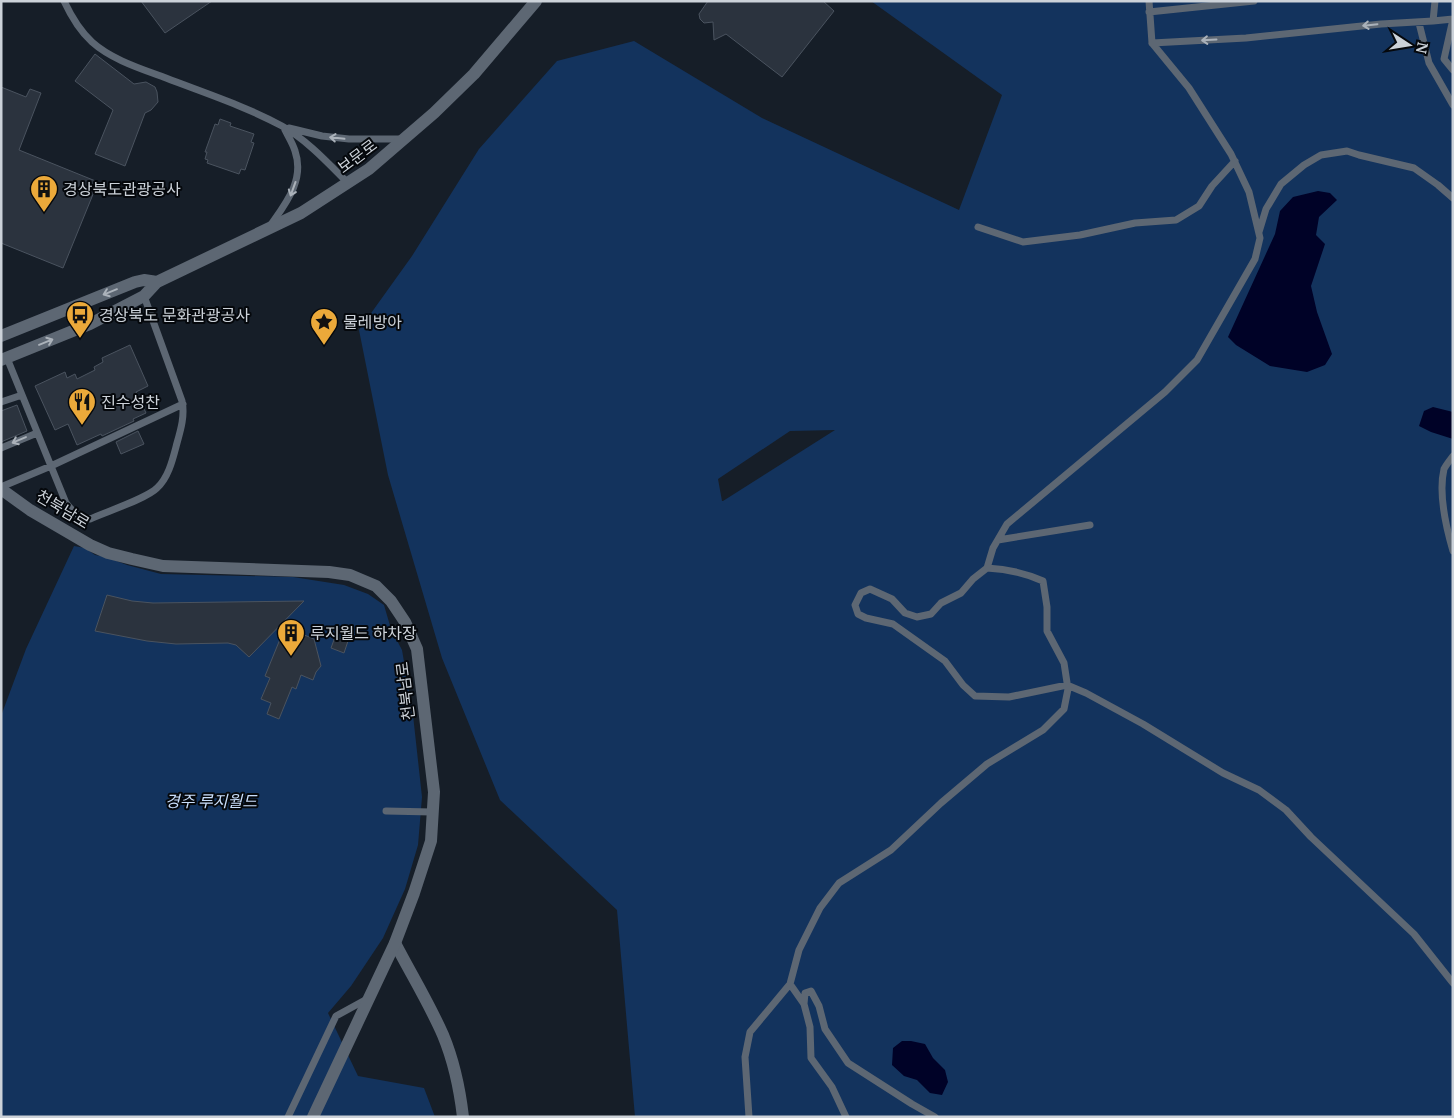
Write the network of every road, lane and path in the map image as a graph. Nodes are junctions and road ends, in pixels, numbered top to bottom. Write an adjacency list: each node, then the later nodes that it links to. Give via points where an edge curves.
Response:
1 (64, 1): 13 (lane, via 80,30 112,56 243,107)
2 (536, 1): 14 (street, 보문로, via 474,74)
3 (1148, 1): 6 (lane)
4 (1254, 1): 6 (lane)
5 (1435, 1): 8 (lane)
6 (1150, 12): 10 (lane)
7 (1453, 19): 8 (lane); 11 (lane, via 1444,59)
8 (1432, 21): 9 (lane)
9 (1419, 23): 10 (lane, one-way to 10); 12 (lane, via 1429,63)
10 (1152, 43): 15 (lane, via 1190,88)
11 (1453, 70)
12 (1453, 105)
13 (283, 127): 14 (lane, one-way to 13, via 340,138); 16 (lane, via 327,161); 19 (lane, one-way to 19, via 295,150 297,178 291,196)
14 (403, 139): 16 (street, 보문로)
15 (1235, 161): 18 (lane, via 1199,206 1176,220 1135,223 1080,235 1023,242); 20 (lane, via 1249,192)
16 (348, 183): 19 (street, 보문로, via 301,214)
17 (1453, 198): 20 (lane, via 1414,168 1347,151 1321,155 1281,184 1266,209)
18 (978, 227)
19 (268, 229): 21 (street, 보문로)
20 (1259, 233): 34 (lane, via 1255,259 1197,360 1165,392 1007,524)
21 (157, 282): 22 (street, 보문로); 23 (street, 보문로, one-way to 23, via 135,282)
22 (144, 296): 24 (street, 보문로, one-way to 22, via 90,324); 27 (lane)
23 (1, 336)
24 (4, 359): 25 (lane)
25 (22, 395): 26 (lane); 28 (lane)
26 (1, 402)
27 (183, 404): 31 (lane); 31 (lane, via 174,458 162,482 148,494 90,519 82,518 66,503)
28 (37, 433): 29 (lane, one-way to 29); 31 (lane)
29 (1, 448)
30 (1453, 456): 35 (lane, via 1445,467 1442,484)
31 (51, 466): 32 (lane)
32 (1, 488): 39 (street, 천북남로, via 30,510 90,545 116,555 163,566 329,572 350,575 376,586 405,622 417,649 434,792)
33 (1090, 525): 34 (lane)
34 (998, 540): 36 (lane)
35 (1453, 551)
36 (988, 568): 37 (lane, via 1026,574 1043,581 1048,606 1047,631 1064,663); 37 (lane, via 931,614 917,616 906,613 892,599 870,589 861,593 855,605 858,614 893,624 945,661 975,696 1009,698)
37 (1067, 686): 41 (lane, via 1143,724 1223,773 1259,790 1286,810 1414,934); 42 (lane, via 1064,709 1043,730 986,764 891,850 839,883 820,908 799,950)
38 (386, 811): 39 (lane)
39 (432, 812): 40 (street, 천북남로, via 431,841)
40 (395, 944): 43 (street, 천북남로); 47 (street, via 444,1037)
41 (1453, 983)
42 (790, 984): 44 (lane); 48 (lane, via 750,1032 745,1056)
43 (371, 996): 45 (lane, via 336,1016); 46 (street, 천북남로)
44 (804, 1004): 49 (lane, via 810,1027 812,1058 832,1087); 50 (lane, via 804,993 811,991 825,1029 848,1063)
45 (288, 1117)
46 (313, 1117)
47 (463, 1117)
48 (750, 1117)
49 (846, 1117)
50 (935, 1117)

